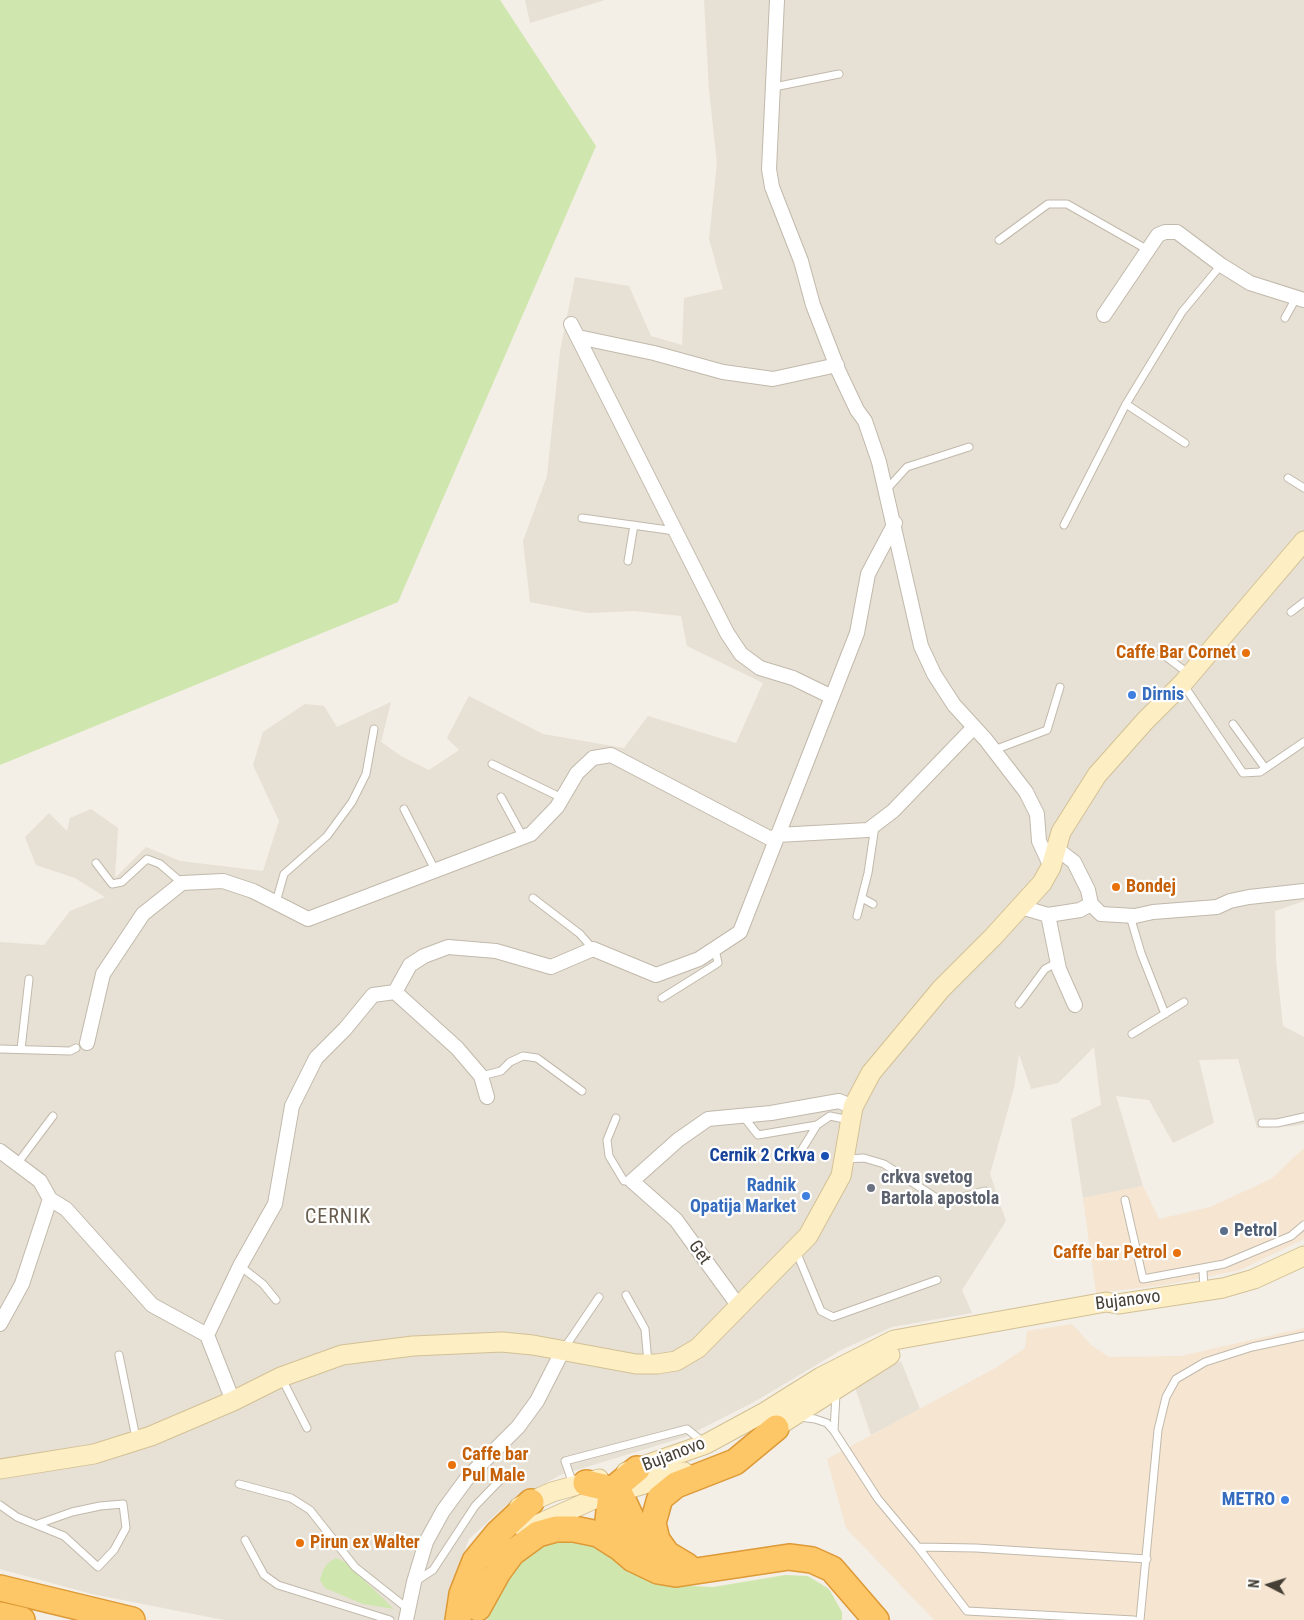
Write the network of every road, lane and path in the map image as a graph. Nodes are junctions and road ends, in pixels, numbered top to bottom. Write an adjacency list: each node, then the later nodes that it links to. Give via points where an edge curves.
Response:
1 (777, 0): 3 (street)
2 (838, 74): 3 (lane)
3 (774, 87): 12 (street, via 769,169 772,187)
4 (999, 240): 5 (lane, via 1048,204 1066,204)
5 (1148, 250): 6 (street, via 1158,235 1177,232); 8 (street)
6 (1220, 265): 7 (street, via 1250,283); 13 (lane, via 1182,312)
7 (1300, 299): 9 (lane)
8 (1104, 315)
9 (1285, 318)
10 (571, 324): 11 (street)
11 (578, 338): 12 (street, via 654,353 723,372 773,379); 23 (street)
12 (837, 365): 18 (street, via 871,438)
13 (1126, 404): 14 (lane); 22 (lane)
14 (1185, 443)
15 (969, 447): 18 (lane, via 907,466)
16 (1288, 478): 17 (lane)
17 (1304, 488)
18 (887, 489): 20 (street)
19 (582, 518): 21 (lane)
20 (895, 523): 31 (street, via 868,574 857,633); 33 (street, via 922,646 942,687)
21 (634, 525): 23 (lane); 25 (lane)
22 (1064, 525)
23 (675, 531): 31 (street, via 741,654 760,668 793,678)
24 (1304, 541): 29 (street)
25 (628, 561)
26 (1304, 602): 27 (lane)
27 (1291, 612)
28 (1161, 653): 29 (lane)
29 (1187, 679): 38 (lane, via 1243,773 1260,772); 45 (street, via 1097,775 1069,816)
30 (1060, 687): 36 (lane, via 1047,730)
31 (832, 698): 44 (street)
32 (1233, 724): 38 (lane)
33 (974, 727): 36 (street); 42 (street, via 893,811)
34 (374, 729): 53 (lane, via 366,774 352,802 327,836 284,874)
35 (1304, 742): 38 (lane)
36 (994, 750): 47 (street, via 1033,804 1039,841)
37 (492, 764): 40 (lane)
38 (1266, 768)
39 (501, 796): 43 (lane)
40 (562, 798): 43 (street, via 531,834); 44 (street, via 577,773 593,758 612,755)
41 (404, 809): 48 (lane)
42 (875, 824): 44 (street, via 868,830); 52 (lane)
43 (523, 837): 48 (street)
44 (776, 838): 61 (street, via 740,932)
45 (1057, 849): 47 (street); 55 (street, via 1074,862)
46 (96, 863): 49 (lane, via 112,884 122,882 147,859 160,864)
47 (1051, 867): 56 (street)
48 (435, 870): 53 (street, via 308,919)
49 (182, 883): 53 (street, via 223,881 253,890); 71 (street, via 143,914 104,974)
50 (1304, 891): 59 (street, via 1249,897 1217,907)
51 (533, 898): 60 (lane, via 580,934)
52 (862, 898): 54 (lane); 58 (lane)
53 (276, 902)
54 (874, 904)
55 (1091, 904): 57 (street, via 1072,912); 59 (street, via 1101,914)
56 (1021, 907): 57 (street); 77 (street, via 941,989 881,1059)
57 (1048, 915): 62 (street)
58 (857, 916)
59 (1130, 916): 69 (lane)
60 (593, 949): 61 (street, via 656,975); 64 (street, via 551,967 496,950 448,947 424,956 410,966)
61 (715, 949): 65 (lane, via 718,964)
62 (1058, 962): 67 (lane, via 1046,969); 68 (street)
63 (29, 979): 73 (lane)
64 (396, 992): 74 (street, via 457,1048); 95 (street, via 373,995 316,1058 292,1106 276,1204)
65 (662, 998)
66 (1184, 1002): 69 (lane)
67 (1019, 1004)
68 (1075, 1005)
69 (1165, 1014): 70 (lane)
70 (1132, 1034)
71 (82, 1045): 73 (lane, via 70,1051)
72 (0, 1049): 73 (lane)
73 (21, 1050)
74 (480, 1076): 75 (lane, via 501,1071 523,1056 537,1058); 76 (street)
75 (582, 1092)
76 (488, 1097)
77 (852, 1114): 79 (street, via 839,1101); 83 (lane, via 830,1116); 86 (street)
78 (53, 1116): 87 (lane)
79 (742, 1116): 83 (lane, via 758,1135); 88 (street, via 708,1119 678,1140)
80 (1304, 1117): 82 (lane, via 1277,1123)
81 (616, 1118): 88 (lane, via 607,1140 609,1156 624,1181)
82 (1262, 1122)
83 (816, 1125): 85 (lane)
84 (0, 1151): 87 (street)
85 (801, 1152)
86 (846, 1159): 89 (lane, via 864,1158 884,1164 938,1199 948,1201); 93 (street, via 841,1176 819,1218)
87 (17, 1164): 90 (street, via 40,1181)
88 (632, 1181): 102 (street, Get, via 676,1220)
89 (985, 1191)
90 (50, 1198): 103 (street, via 22,1284); 105 (street, via 66,1208 152,1305)
91 (1126, 1200): 96 (lane, via 1143,1279)
92 (1304, 1225): 96 (lane, via 1291,1236 1256,1252)
93 (796, 1251): 97 (lane, via 820,1311 833,1317); 102 (street)
94 (1304, 1256): 98 (street, Bujanovo, via 1254,1279)
95 (240, 1266): 101 (lane, via 263,1284); 105 (street)
96 (1203, 1269): 98 (lane)
97 (937, 1280)
98 (1204, 1291): 104 (street, Bujanovo, via 1118,1304 1106,1302)
99 (626, 1295): 109 (lane, via 645,1329)
100 (599, 1297): 107 (lane)
101 (276, 1300)
102 (740, 1308): 109 (street, via 698,1348 676,1361)
103 (0, 1324)
104 (946, 1331): 111 (street, Bujanovo, via 900,1350); 117 (street, Bujanovo, via 894,1340 877,1348)
105 (207, 1336): 112 (street)
106 (1304, 1336): 130 (lane, via 1252,1347 1205,1362 1176,1379 1166,1397 1158,1430)
107 (563, 1350): 109 (street); 110 (street, via 502,1342 413,1346 342,1355); 133 (street, via 537,1401 518,1427 468,1477 443,1511 426,1542)
108 (119, 1355): 116 (lane)
109 (648, 1364)
110 (281, 1377): 112 (street); 114 (lane)
111 (849, 1380): 113 (street, Bujanovo); 115 (lane, via 835,1394)
112 (233, 1401): 116 (street)
113 (782, 1425): 115 (lane, via 798,1417 815,1419); 123 (street, Bujanovo, via 706,1464 664,1480); 131 (highway, via 735,1462 676,1485 660,1498 653,1523 657,1540 668,1554)
114 (307, 1428)
115 (834, 1431): 128 (lane, via 878,1499)
116 (137, 1441): 118 (street, via 94,1454)
117 (706, 1444): 119 (street, Bujanovo); 122 (lane, via 687,1429 565,1461)
118 (0, 1469)
119 (637, 1469): 122 (street, Bujanovo); 123 (highway, via 621,1481)
120 (505, 1476): 133 (lane, via 475,1506 433,1570)
121 (239, 1484): 137 (lane, via 291,1498 310,1510 355,1567)
122 (580, 1484): 123 (highway); 124 (street, Bujanovo)
123 (615, 1492): 129 (highway, via 608,1509 608,1520 612,1536); 131 (highway, via 623,1498 647,1548 668,1563); 138 (street, Bujanovo, via 550,1517 521,1533 500,1552 487,1574)
124 (531, 1502): 138 (highway, via 498,1533 476,1561 464,1586); 142 (street, Bujanovo, via 503,1516 482,1538 463,1570)
125 (0, 1505): 126 (lane, via 17,1517)
126 (38, 1524): 126 (lane, via 64,1536 98,1567 114,1550 126,1528 123,1504 91,1508)
127 (245, 1540): 141 (lane, via 264,1575 278,1584)
128 (918, 1547): 130 (lane); 145 (lane, via 967,1611)
129 (620, 1548): 132 (highway, via 640,1563 667,1573); 138 (highway, via 598,1534 574,1529 538,1534 512,1553)
130 (1147, 1559): 146 (lane)
131 (687, 1566): 132 (highway)
132 (729, 1568): 135 (highway, via 789,1557 804,1558 832,1569)
133 (414, 1582): 137 (street)
134 (0, 1588): 140 (highway)
135 (852, 1592): 143 (highway); 144 (highway)
136 (0, 1615): 139 (highway)
137 (407, 1615)
138 (471, 1616)
139 (22, 1620)
140 (132, 1620)
141 (390, 1620)
142 (451, 1620)
143 (856, 1620)
144 (876, 1620)
145 (1134, 1620)
146 (1140, 1620)

